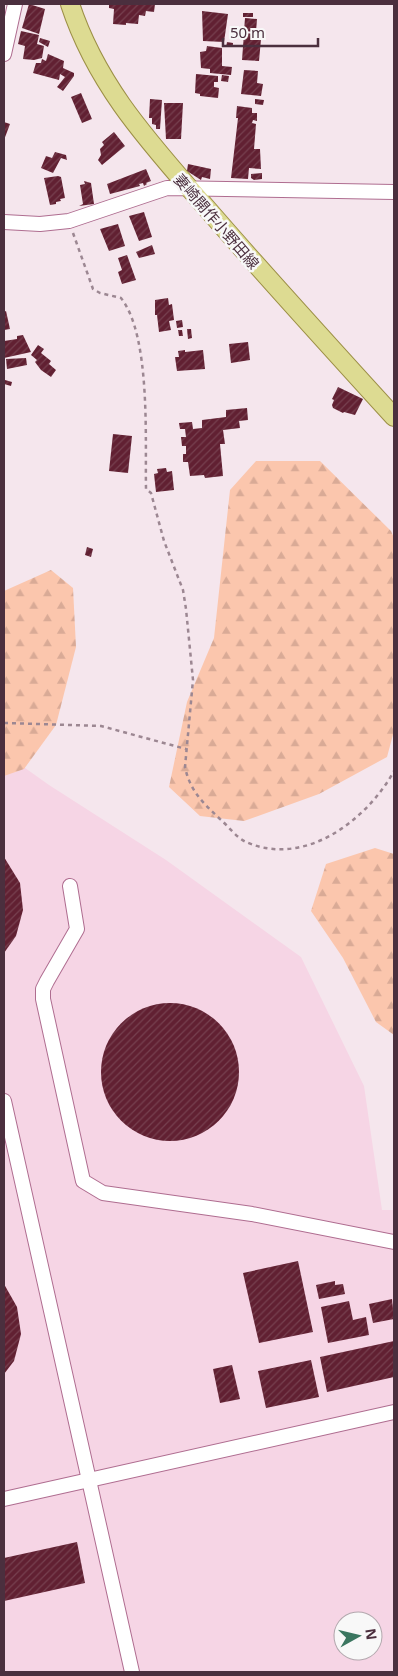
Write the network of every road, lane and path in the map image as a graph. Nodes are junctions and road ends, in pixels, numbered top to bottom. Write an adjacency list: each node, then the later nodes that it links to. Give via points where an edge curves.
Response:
1 (15, 4): 3 (street)
2 (70, 4): 4 (main road, 妻崎開作小野田線, via 104,80 142,134)
3 (4, 54)
4 (190, 189): 5 (street); 6 (street, via 166,188); 8 (main road, 妻崎開作小野田線)
5 (394, 192)
6 (69, 221): 7 (street, via 40,224); 10 (path, via 93,289 121,298 133,319 143,379 146,489 151,493 186,608 193,680)
7 (4, 222)
8 (394, 417)
9 (4, 723): 10 (path, via 102,726)
10 (186, 749): 11 (path, via 185,767 195,794 245,841 268,849 289,849 326,839 354,820 386,785)
11 (394, 771)
12 (70, 886): 14 (street, via 77,929 43,989 43,999 83,1181 103,1193 252,1214)
13 (4, 1101): 16 (street)
14 (394, 1242)
15 (394, 1412): 16 (street)
16 (88, 1479): 17 (street); 18 (street)
17 (4, 1498)
18 (132, 1672)

